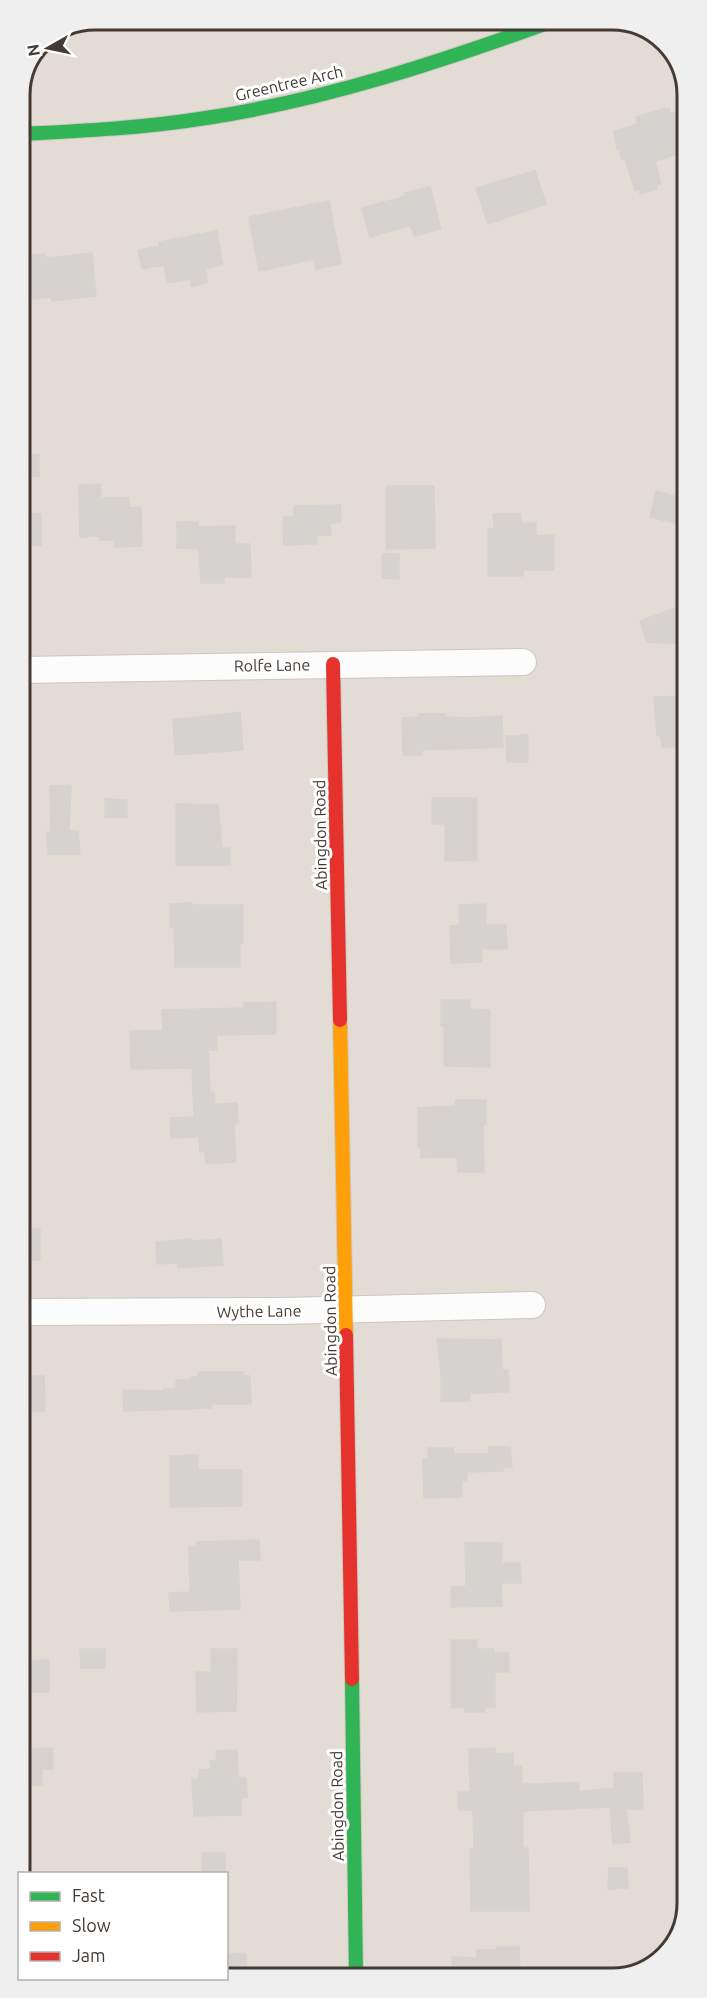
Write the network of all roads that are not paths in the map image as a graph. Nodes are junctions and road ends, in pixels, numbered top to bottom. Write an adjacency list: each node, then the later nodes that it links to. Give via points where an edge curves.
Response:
1 (528, 30): 2 (street, Greentree Arch, via 376,80 268,107 120,128)
2 (30, 133)
3 (523, 662): 4 (street, Rolfe Lane)
4 (333, 664): 5 (street, Rolfe Lane); 7 (street, Abingdon Road)
5 (30, 669)
6 (532, 1305): 7 (street, Wythe Lane)
7 (346, 1309): 8 (street, Wythe Lane); 9 (street, Abingdon Road)
8 (30, 1312)
9 (356, 1968)

